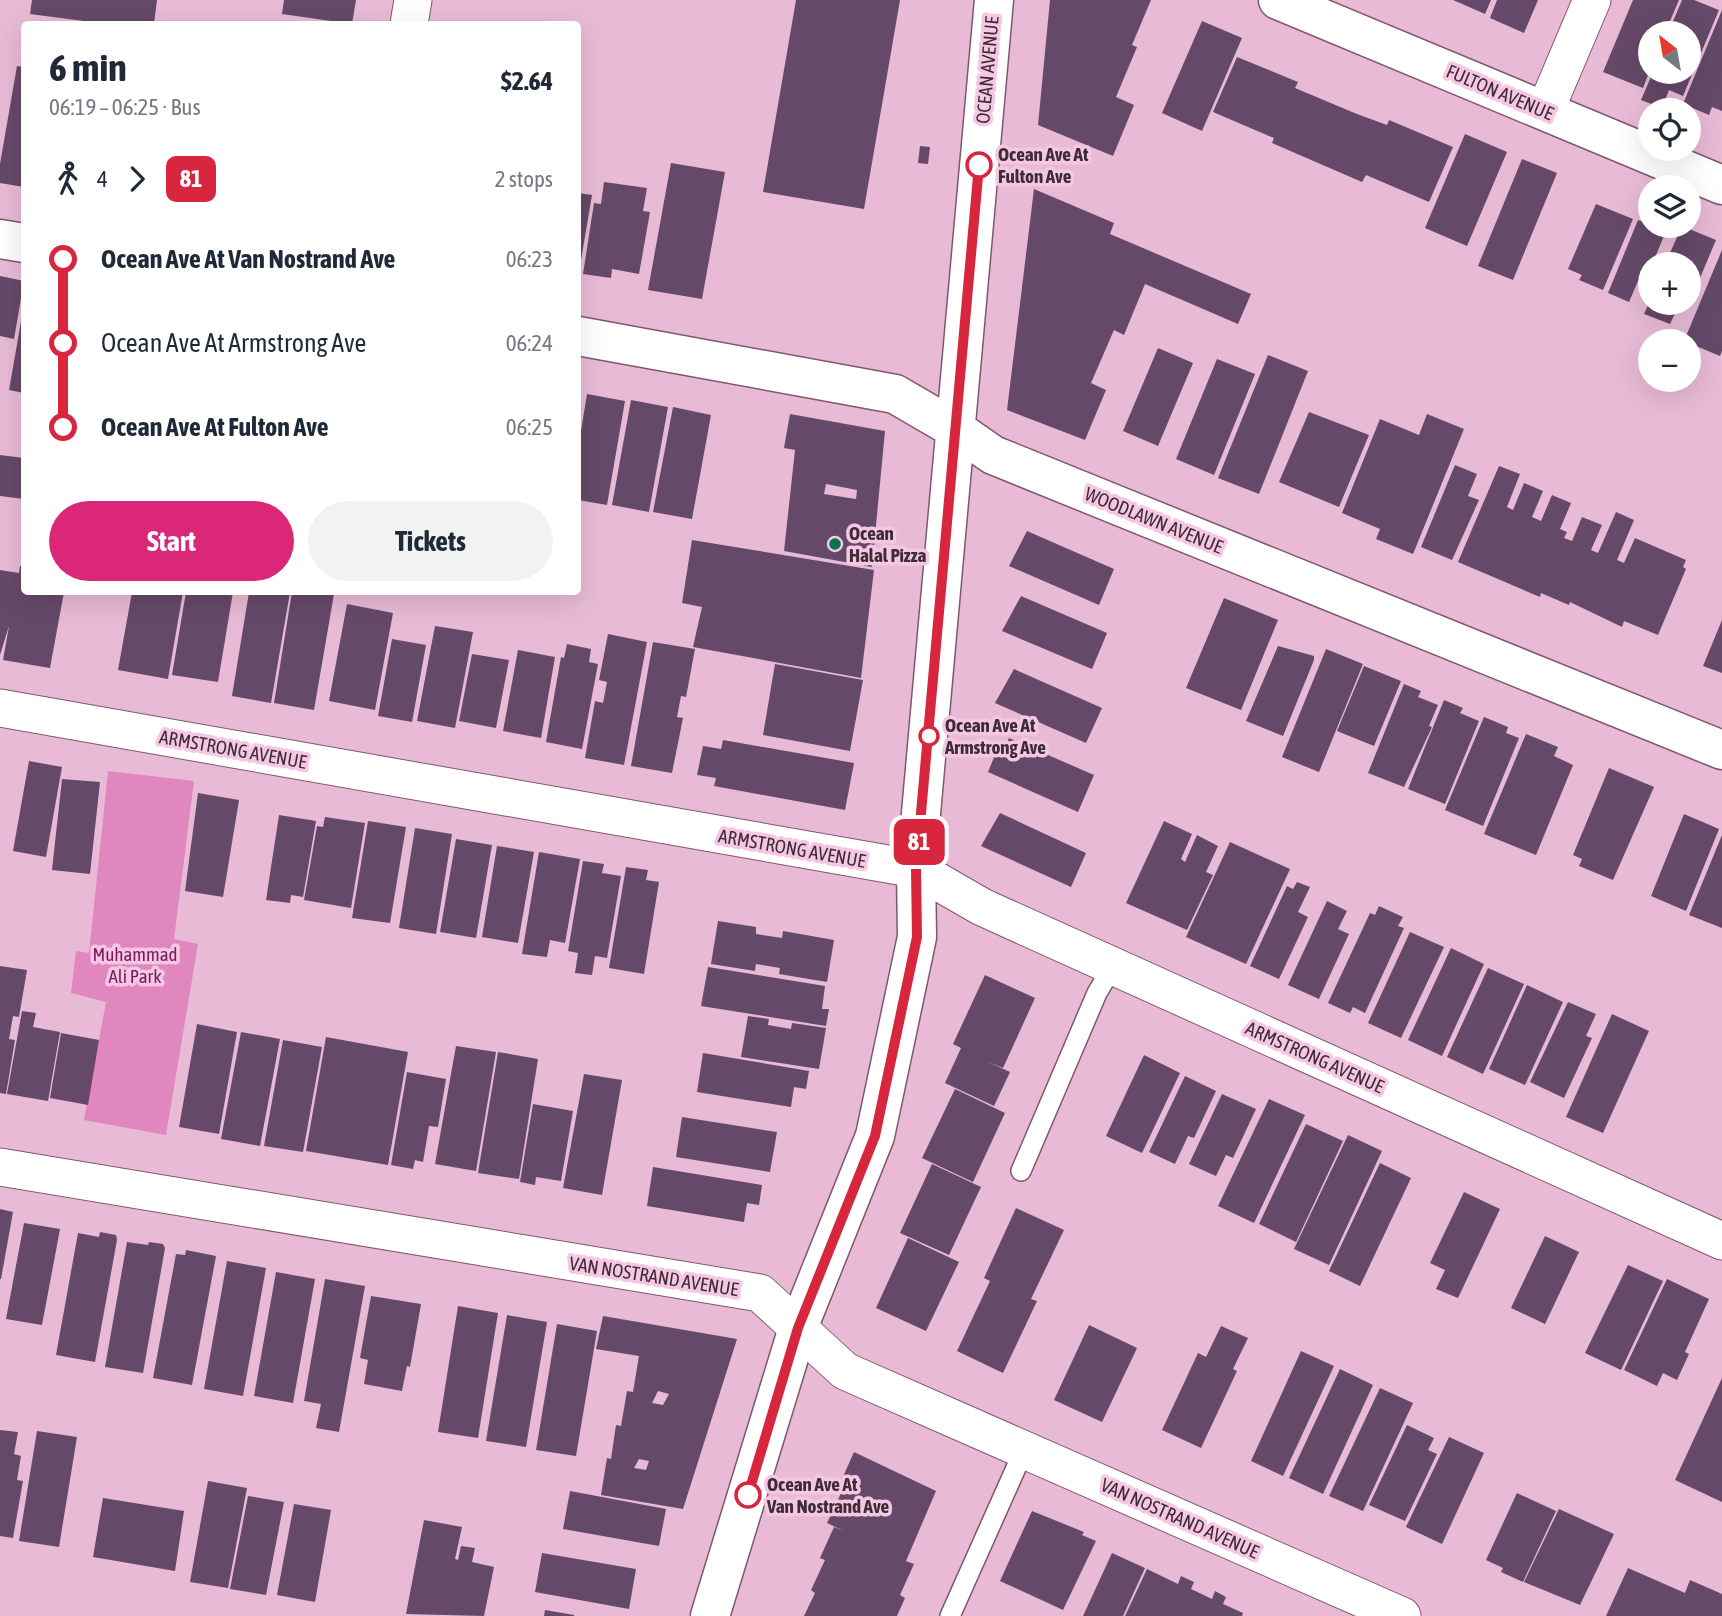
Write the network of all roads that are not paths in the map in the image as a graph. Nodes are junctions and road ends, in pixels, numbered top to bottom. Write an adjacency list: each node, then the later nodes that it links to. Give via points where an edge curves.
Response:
1 (413, 0): 5 (street)
2 (994, 0): 11 (street, OCEAN AVENUE)
3 (1278, 0): 6 (street, FULTON AVENUE)
4 (1592, 0): 6 (street)
5 (410, 21)
6 (1545, 111): 7 (street, FULTON AVENUE)
7 (1722, 185)
8 (0, 239): 9 (street)
9 (21, 242)
10 (581, 337): 11 (street, WOODLAWN AVENUE, via 895,394)
11 (957, 429): 13 (street, WOODLAWN AVENUE, via 993,455); 14 (street, OCEAN AVENUE)
12 (0, 708): 14 (street, ARMSTRONG AVENUE)
13 (1722, 750)
14 (916, 869): 15 (street, ARMSTRONG AVENUE, via 982,906); 19 (street, OCEAN AVENUE, via 917,937 875,1136)
15 (1113, 966): 17 (lane, via 1097,993); 18 (street, ARMSTRONG AVENUE)
16 (0, 1167): 19 (street, VAN NOSTRAND AVENUE, via 760,1293)
17 (1021, 1171)
18 (1722, 1241)
19 (798, 1328): 20 (street, VAN NOSTRAND AVENUE, via 845,1371); 21 (street, OCEAN AVENUE)
20 (1024, 1450): 22 (lane); 23 (street, VAN NOSTRAND AVENUE)
21 (710, 1616)
22 (950, 1616)
23 (1402, 1616)

